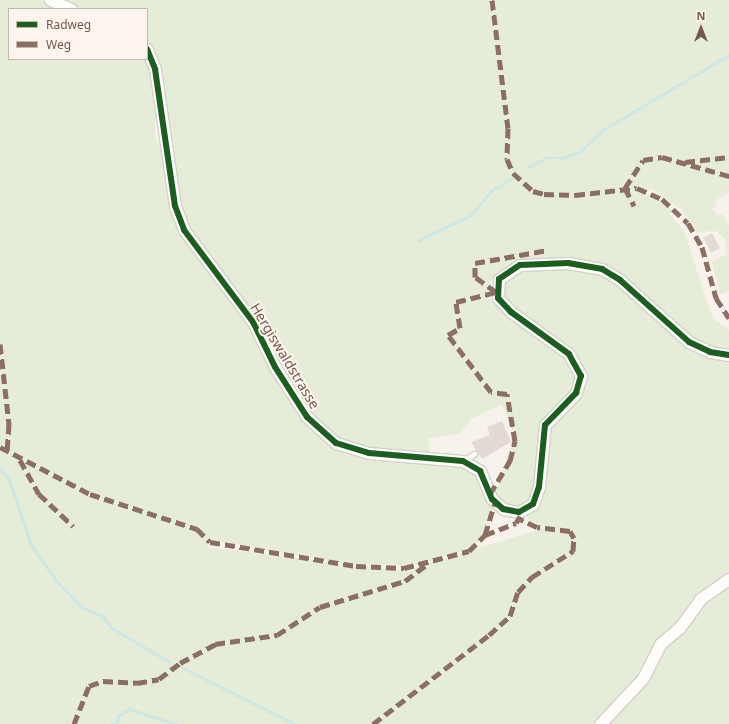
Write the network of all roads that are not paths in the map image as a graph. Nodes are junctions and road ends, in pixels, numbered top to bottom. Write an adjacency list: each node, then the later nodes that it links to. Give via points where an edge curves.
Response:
1 (50, 0): 2 (street)
2 (69, 8)
3 (148, 52): 6 (street, Hergiswaldstrasse, via 155,69 176,206 182,226 253,322 275,367 306,417 328,438 352,450)
4 (729, 355): 6 (street, Hergiswaldstrasse, via 710,352 689,342 620,280 602,269 568,263 515,266 499,279 498,298 511,312 569,354 579,367 580,382 576,393 545,425 539,491 528,507 514,512 499,506 480,471)
5 (474, 454): 6 (lane)
6 (463, 461)
7 (729, 579): 8 (street, via 700,599 680,627 660,644 643,678)
8 (600, 724)

